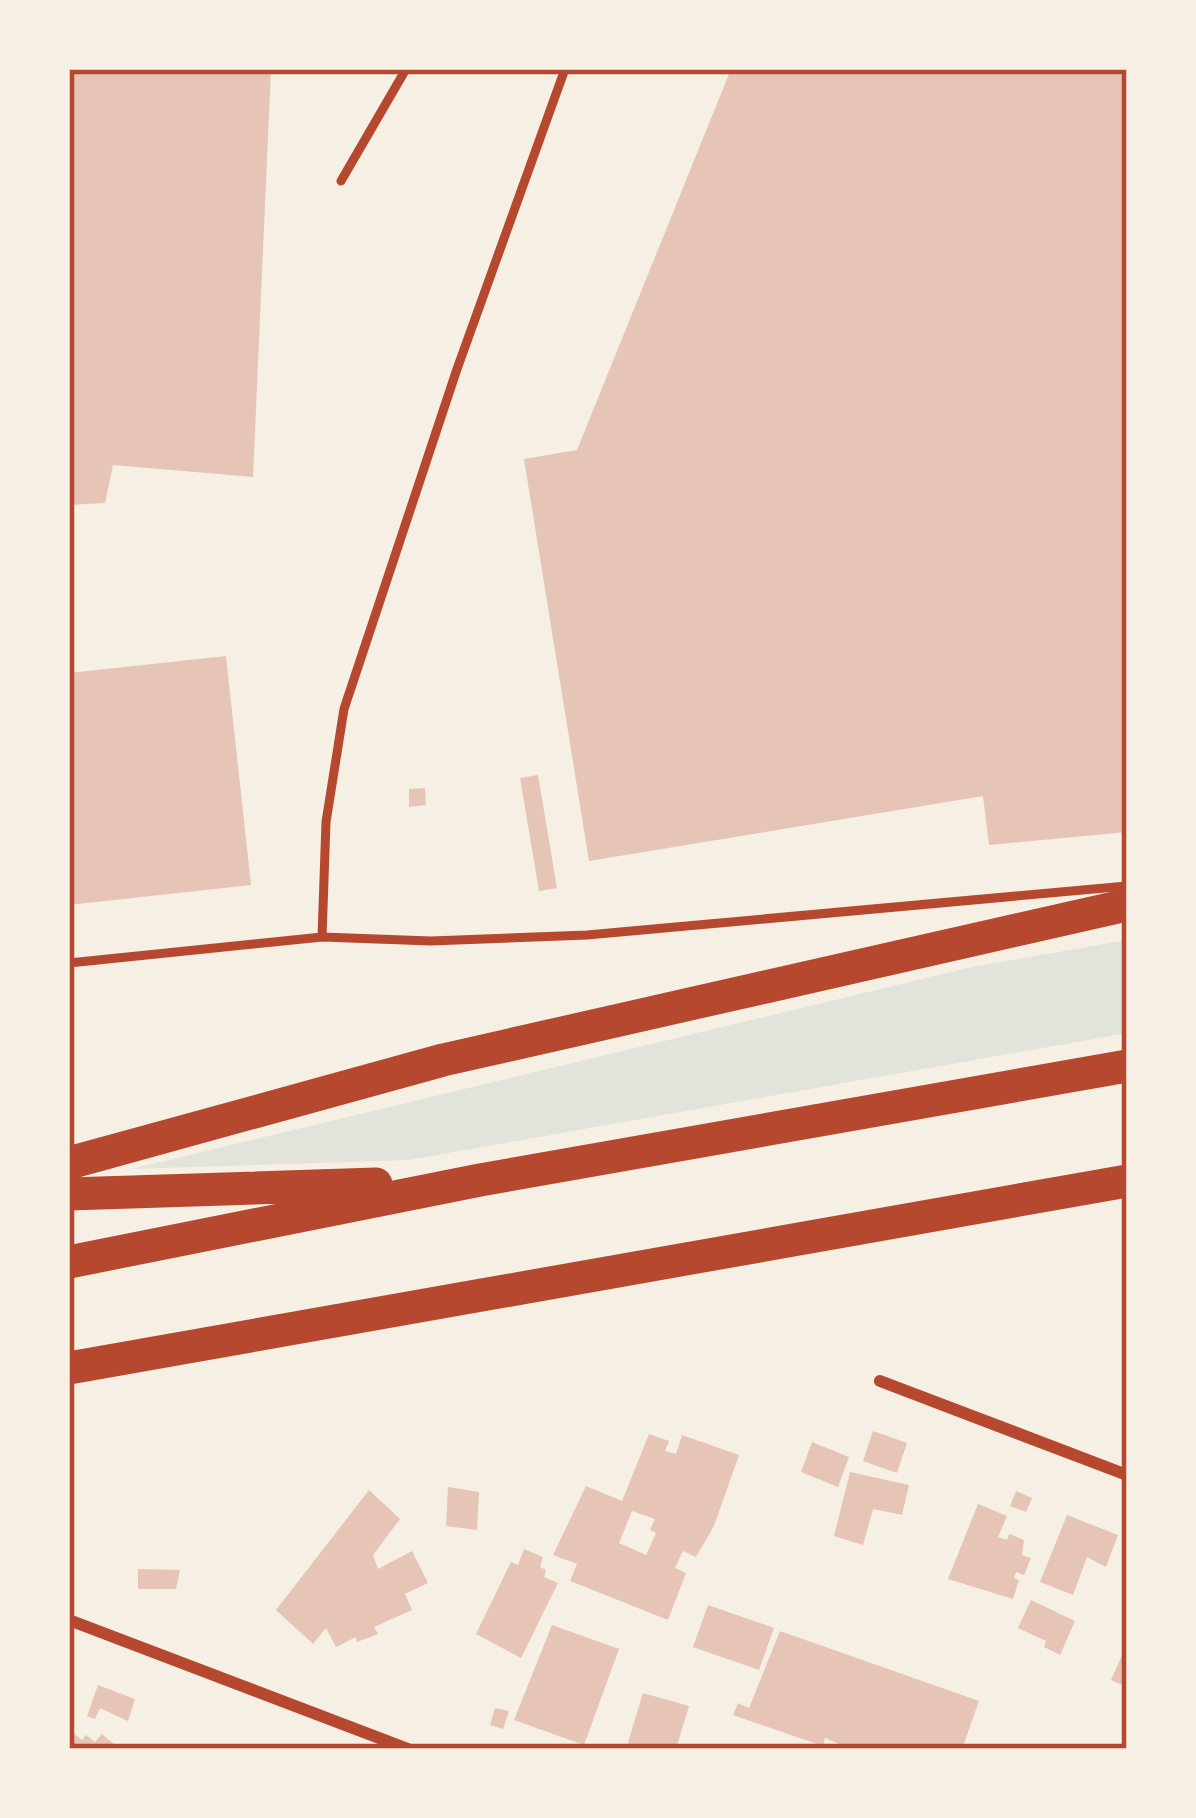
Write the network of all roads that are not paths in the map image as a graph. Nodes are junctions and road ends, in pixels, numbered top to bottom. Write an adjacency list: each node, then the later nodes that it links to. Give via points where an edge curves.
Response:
1 (406, 69): 3 (lane)
2 (565, 69): 6 (lane, via 344,710 326,822)
3 (340, 181)
4 (1127, 886): 6 (lane, via 587,934)
5 (1127, 905): 9 (highway, via 443,1060)
6 (322, 937): 7 (lane)
7 (69, 963)
8 (1127, 1066): 10 (highway)
9 (69, 1163)
10 (480, 1180): 12 (highway); 13 (highway)
11 (1127, 1181): 14 (highway)
12 (69, 1195)
13 (69, 1262)
14 (262, 1336): 15 (highway); 17 (highway)
15 (69, 1368)
16 (880, 1382): 18 (street)
17 (69, 1388)
18 (1127, 1475)
19 (69, 1620): 20 (street)
20 (408, 1749)

